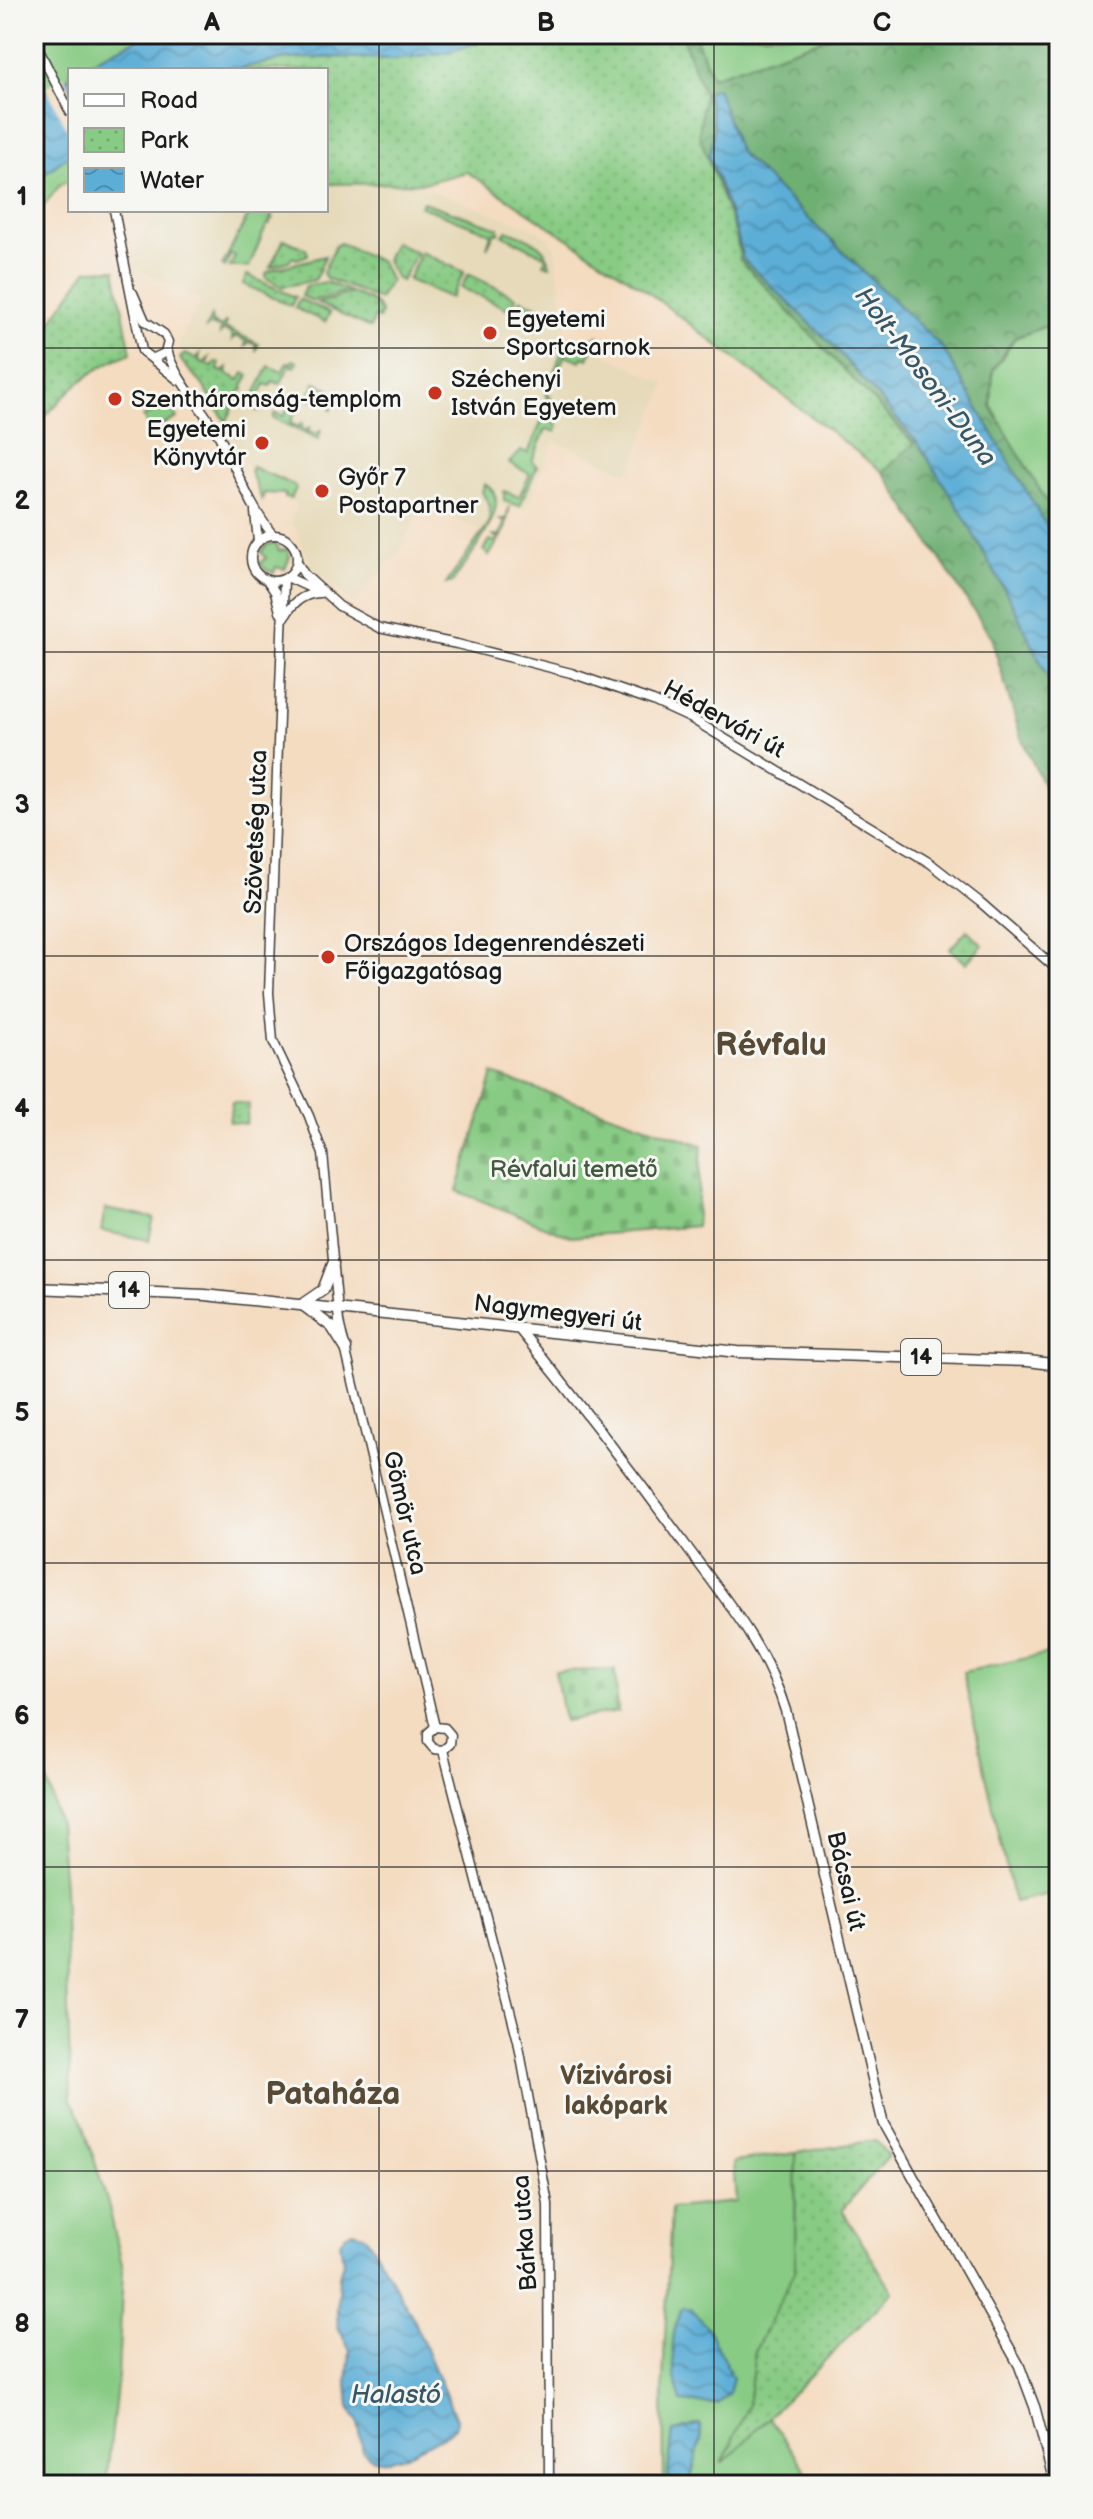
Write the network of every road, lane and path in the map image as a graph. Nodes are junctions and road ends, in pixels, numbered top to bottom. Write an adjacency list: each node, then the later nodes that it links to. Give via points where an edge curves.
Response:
1 (34, 40): 2 (street)
2 (68, 108)
3 (114, 212): 4 (street)
4 (128, 282): 5 (street, via 145,321); 6 (street)
5 (156, 330): 6 (street, via 144,335); 7 (street, via 167,338)
6 (141, 343): 8 (street, via 144,354)
7 (167, 350): 8 (street); 9 (street)
8 (154, 358): 9 (street)
9 (191, 391): 10 (street)
10 (254, 507): 11 (street); 12 (street)
11 (273, 535): 12 (street); 13 (street, via 293,544)
12 (258, 542): 15 (street, via 253,566)
13 (297, 562): 14 (street); 16 (street, Hédervári út)
14 (286, 578): 15 (street); 16 (street, Hédervári út); 17 (street, Szövetség utca)
15 (267, 580): 17 (street, Szövetség utca)
16 (323, 594): 17 (street, via 300,598); 18 (street, Hédervári út, via 379,628 571,673 692,719 930,863)
17 (284, 621): 19 (street, Szövetség utca, via 269,993 273,1041)
18 (1059, 971)
19 (319, 1141): 20 (street, Gömör utca)
20 (333, 1264): 22 (main road, via 320,1294); 23 (street, Gömör utca)
21 (34, 1288): 22 (main road, Nagymegyeri út / 14)
22 (298, 1304): 23 (main road, Nagymegyeri út / 14); 25 (main road, via 332,1327)
23 (338, 1309): 24 (main road, Nagymegyeri út / 14); 25 (street, Gömör utca)
24 (519, 1329): 26 (main road, Nagymegyeri út / 14, via 738,1352); 30 (main road, Bácsai út, via 638,1479 742,1622 775,1677 883,2123 1019,2365)
25 (346, 1349): 27 (street, Gömör utca)
26 (1059, 1365)
27 (435, 1727): 28 (street, via 428,1742); 28 (street, via 451,1735)
28 (443, 1750): 29 (street, Bárka utca, via 518,2041 548,2204)
29 (549, 2485)
30 (1055, 2485)

